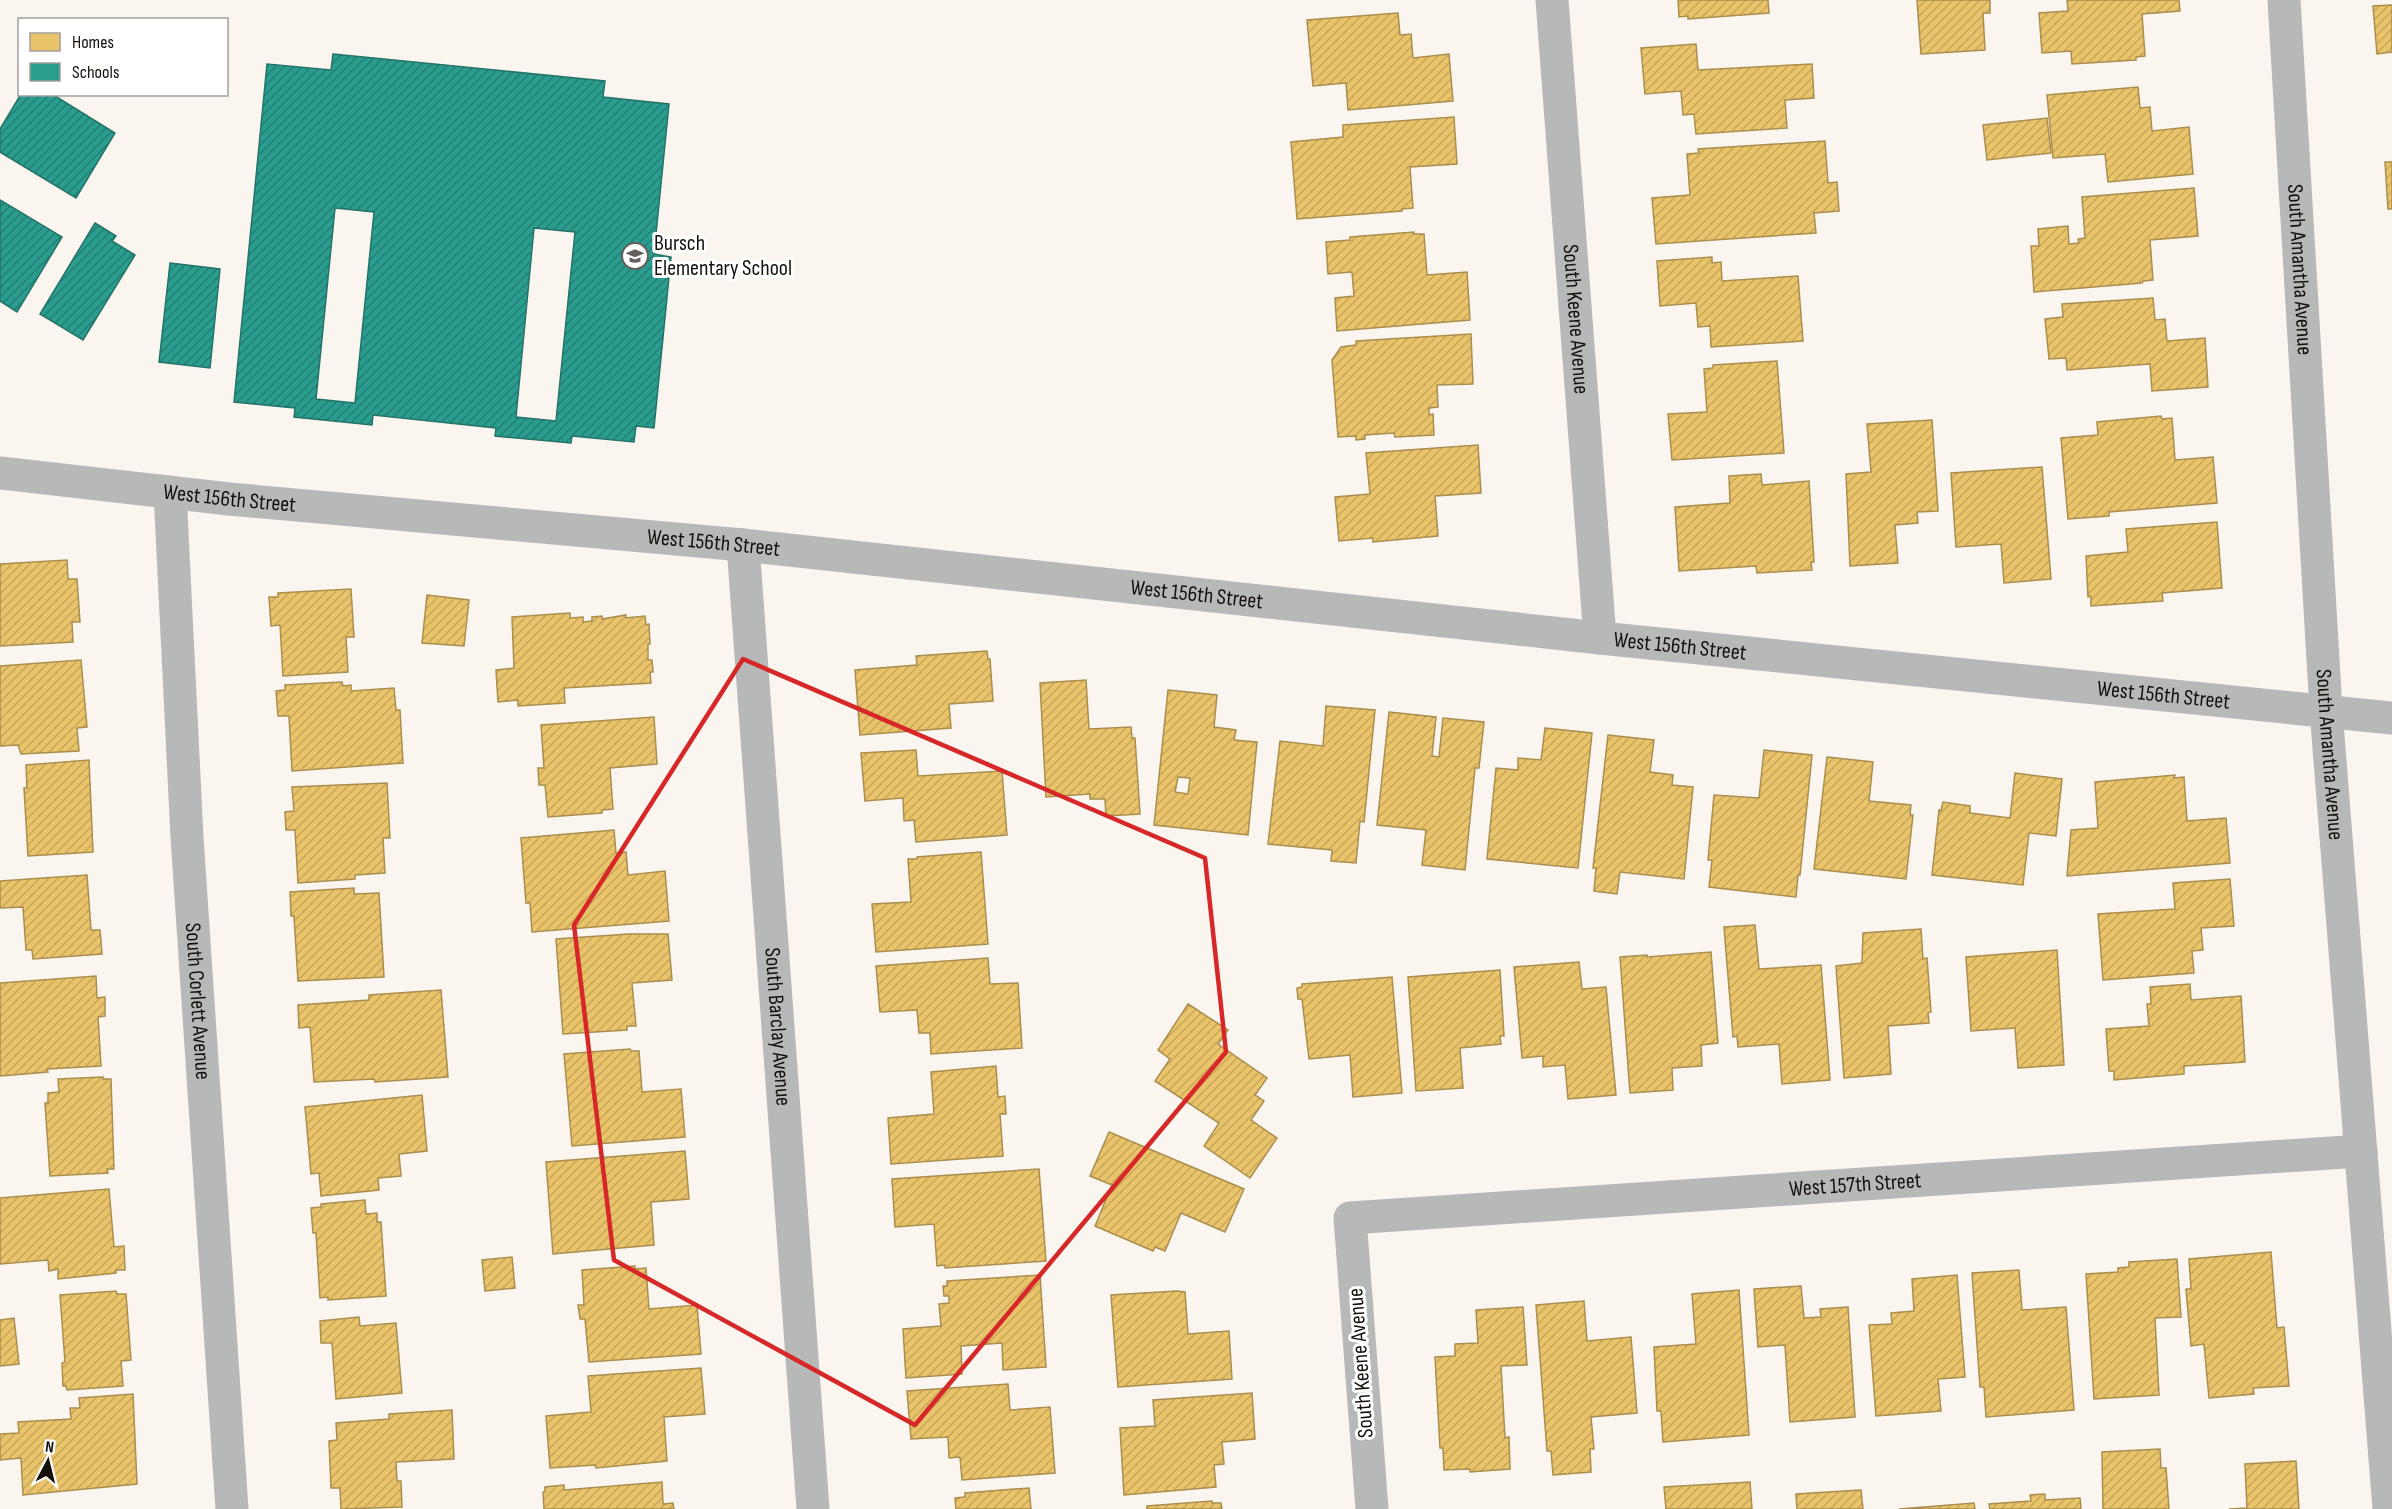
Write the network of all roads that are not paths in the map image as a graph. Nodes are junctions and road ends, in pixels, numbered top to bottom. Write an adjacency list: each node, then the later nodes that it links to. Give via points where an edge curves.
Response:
1 (1552, 0): 6 (street, South Keene Avenue)
2 (2284, 0): 7 (street, South Amantha Avenue)
3 (0, 473): 4 (street, West 156th Street)
4 (170, 492): 5 (street, West 156th Street); 11 (street, South Corlett Avenue, via 187,837)
5 (743, 545): 6 (street, West 156th Street); 12 (street, South Barclay Avenue)
6 (1600, 638): 7 (street, West 156th Street)
7 (2326, 710): 8 (street, West 156th Street); 9 (street, South Amantha Avenue)
8 (2392, 718)
9 (2361, 1151): 10 (street, West 157th Street); 14 (street, South Amantha Avenue)
10 (1350, 1218): 13 (street, South Keene Avenue)
11 (232, 1509)
12 (813, 1509)
13 (1372, 1509)
14 (2389, 1509)

